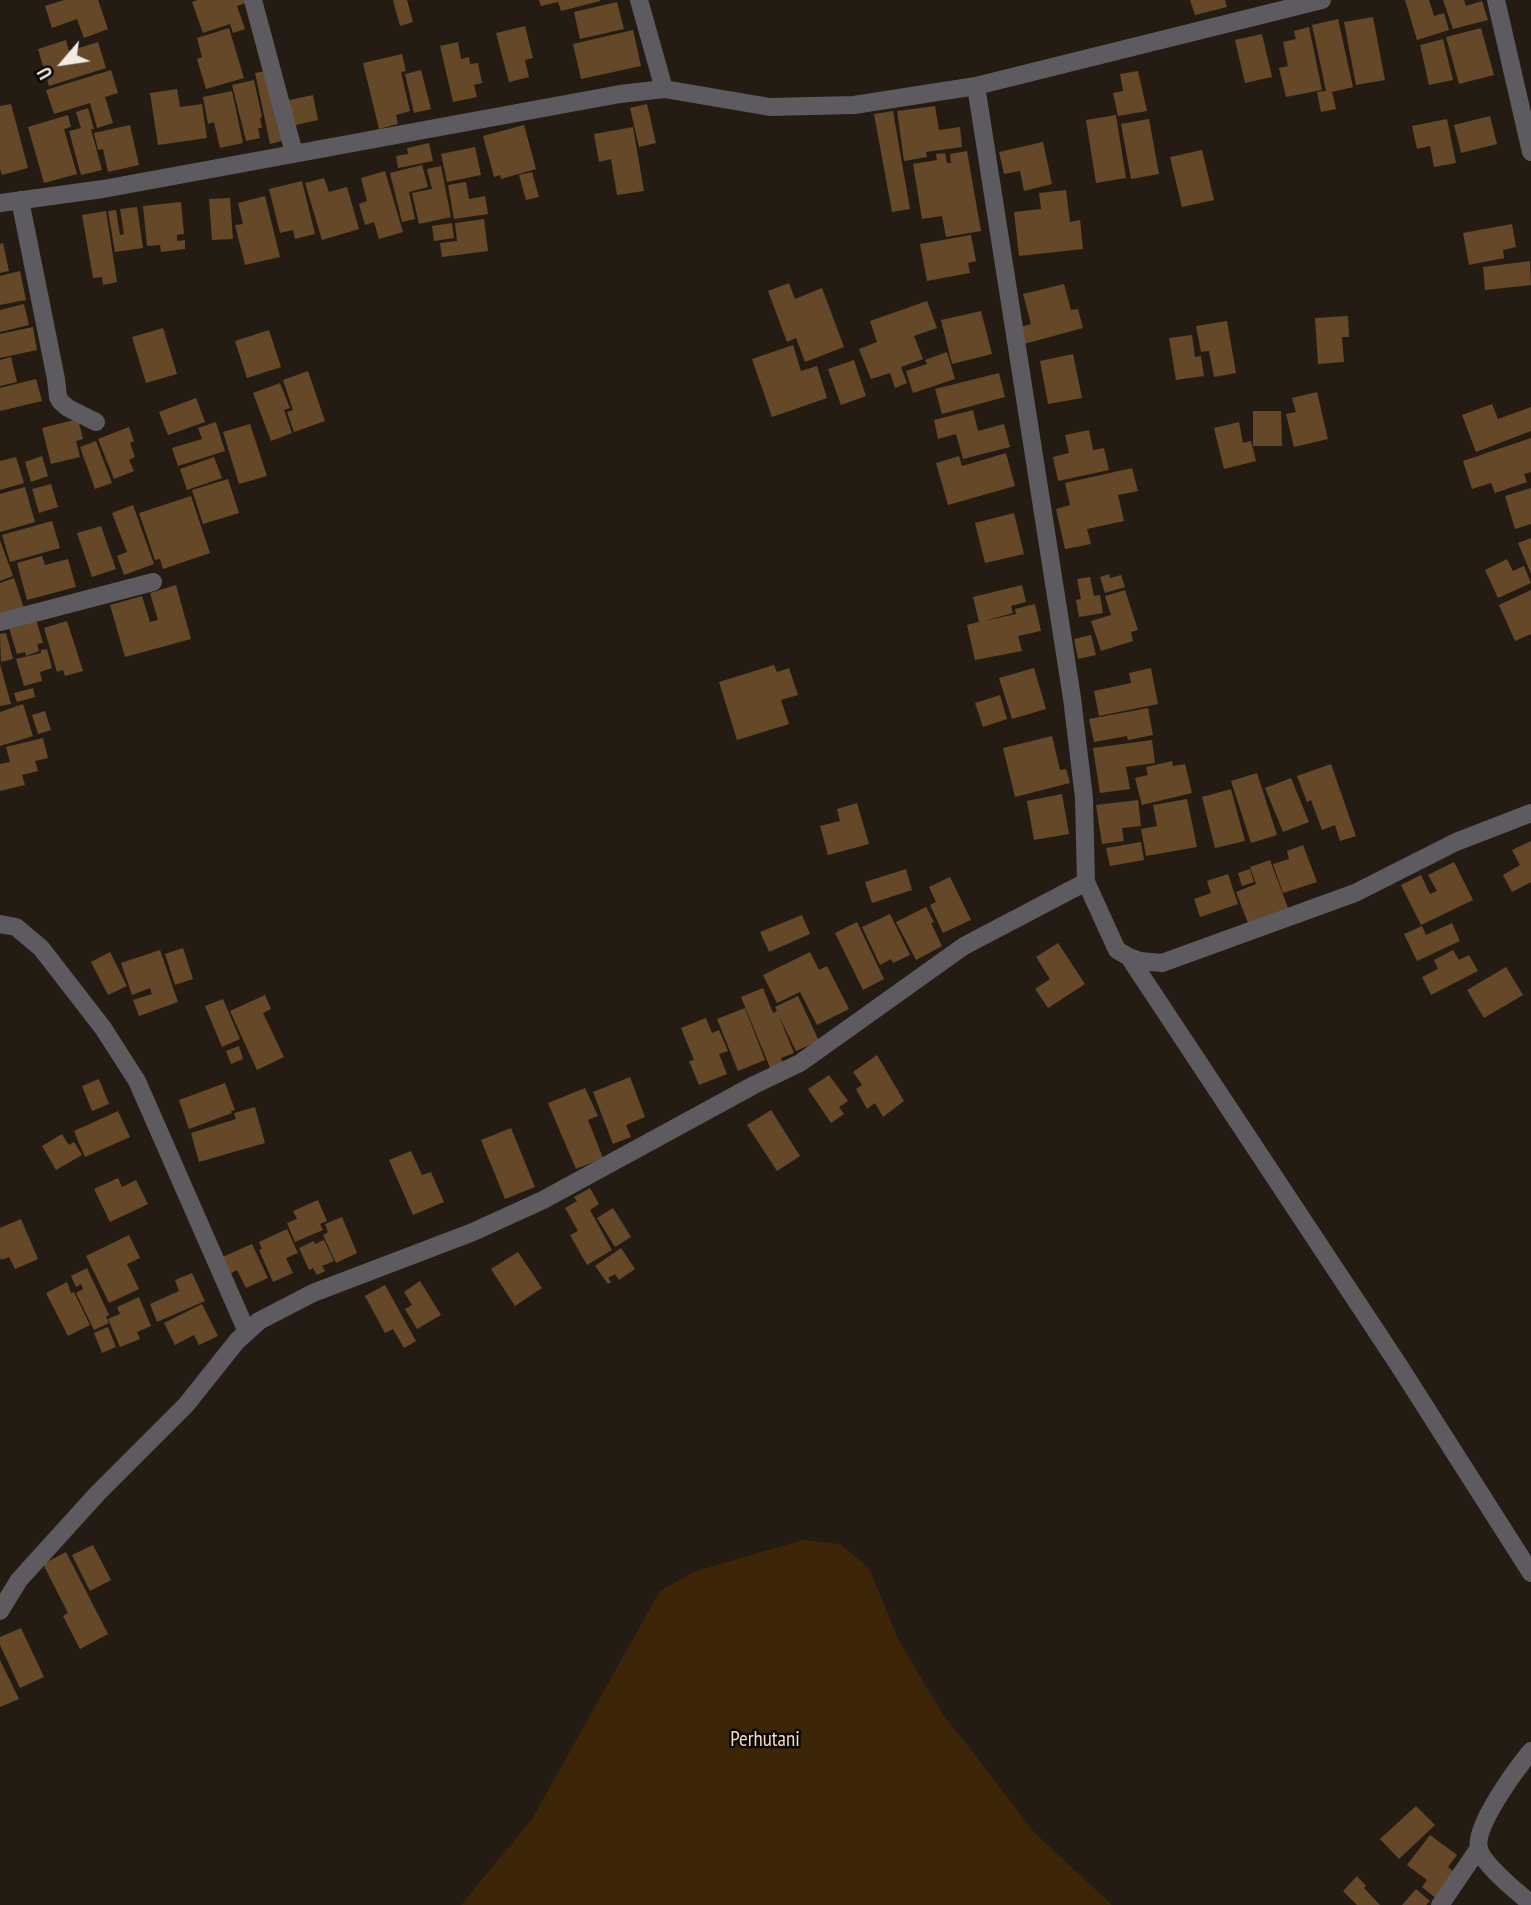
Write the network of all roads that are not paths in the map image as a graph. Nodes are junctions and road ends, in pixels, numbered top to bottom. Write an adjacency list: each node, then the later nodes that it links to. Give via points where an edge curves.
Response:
1 (253, 0): 8 (street)
2 (639, 0): 6 (street)
3 (1322, 0): 5 (street)
4 (1496, 0): 7 (street)
5 (976, 86): 6 (street, via 854,105 770,107); 15 (street, via 1072,698 1084,798)
6 (664, 89): 8 (street)
7 (1531, 152)
8 (294, 153): 9 (street)
9 (20, 200): 10 (street); 11 (street, via 58,397 68,408)
10 (0, 202)
11 (96, 422)
12 (153, 582): 13 (street)
13 (0, 622)
14 (1531, 813): 17 (street, via 1456,842 1355,893 1239,936 1162,962)
15 (1086, 882): 17 (street, via 1117,950); 18 (street, via 964,946 800,1063 543,1200 313,1293)
16 (0, 924): 18 (street, via 16,927 41,948 103,1028 137,1082)
17 (1129, 957): 19 (street)
18 (247, 1332): 20 (street, via 186,1405 19,1580)
19 (1531, 1573)
20 (0, 1611)
21 (1531, 1751): 22 (street, via 1495,1802 1480,1831)
22 (1479, 1848): 23 (street, via 1487,1863); 24 (street)
23 (1531, 1904)
24 (1440, 1905)

